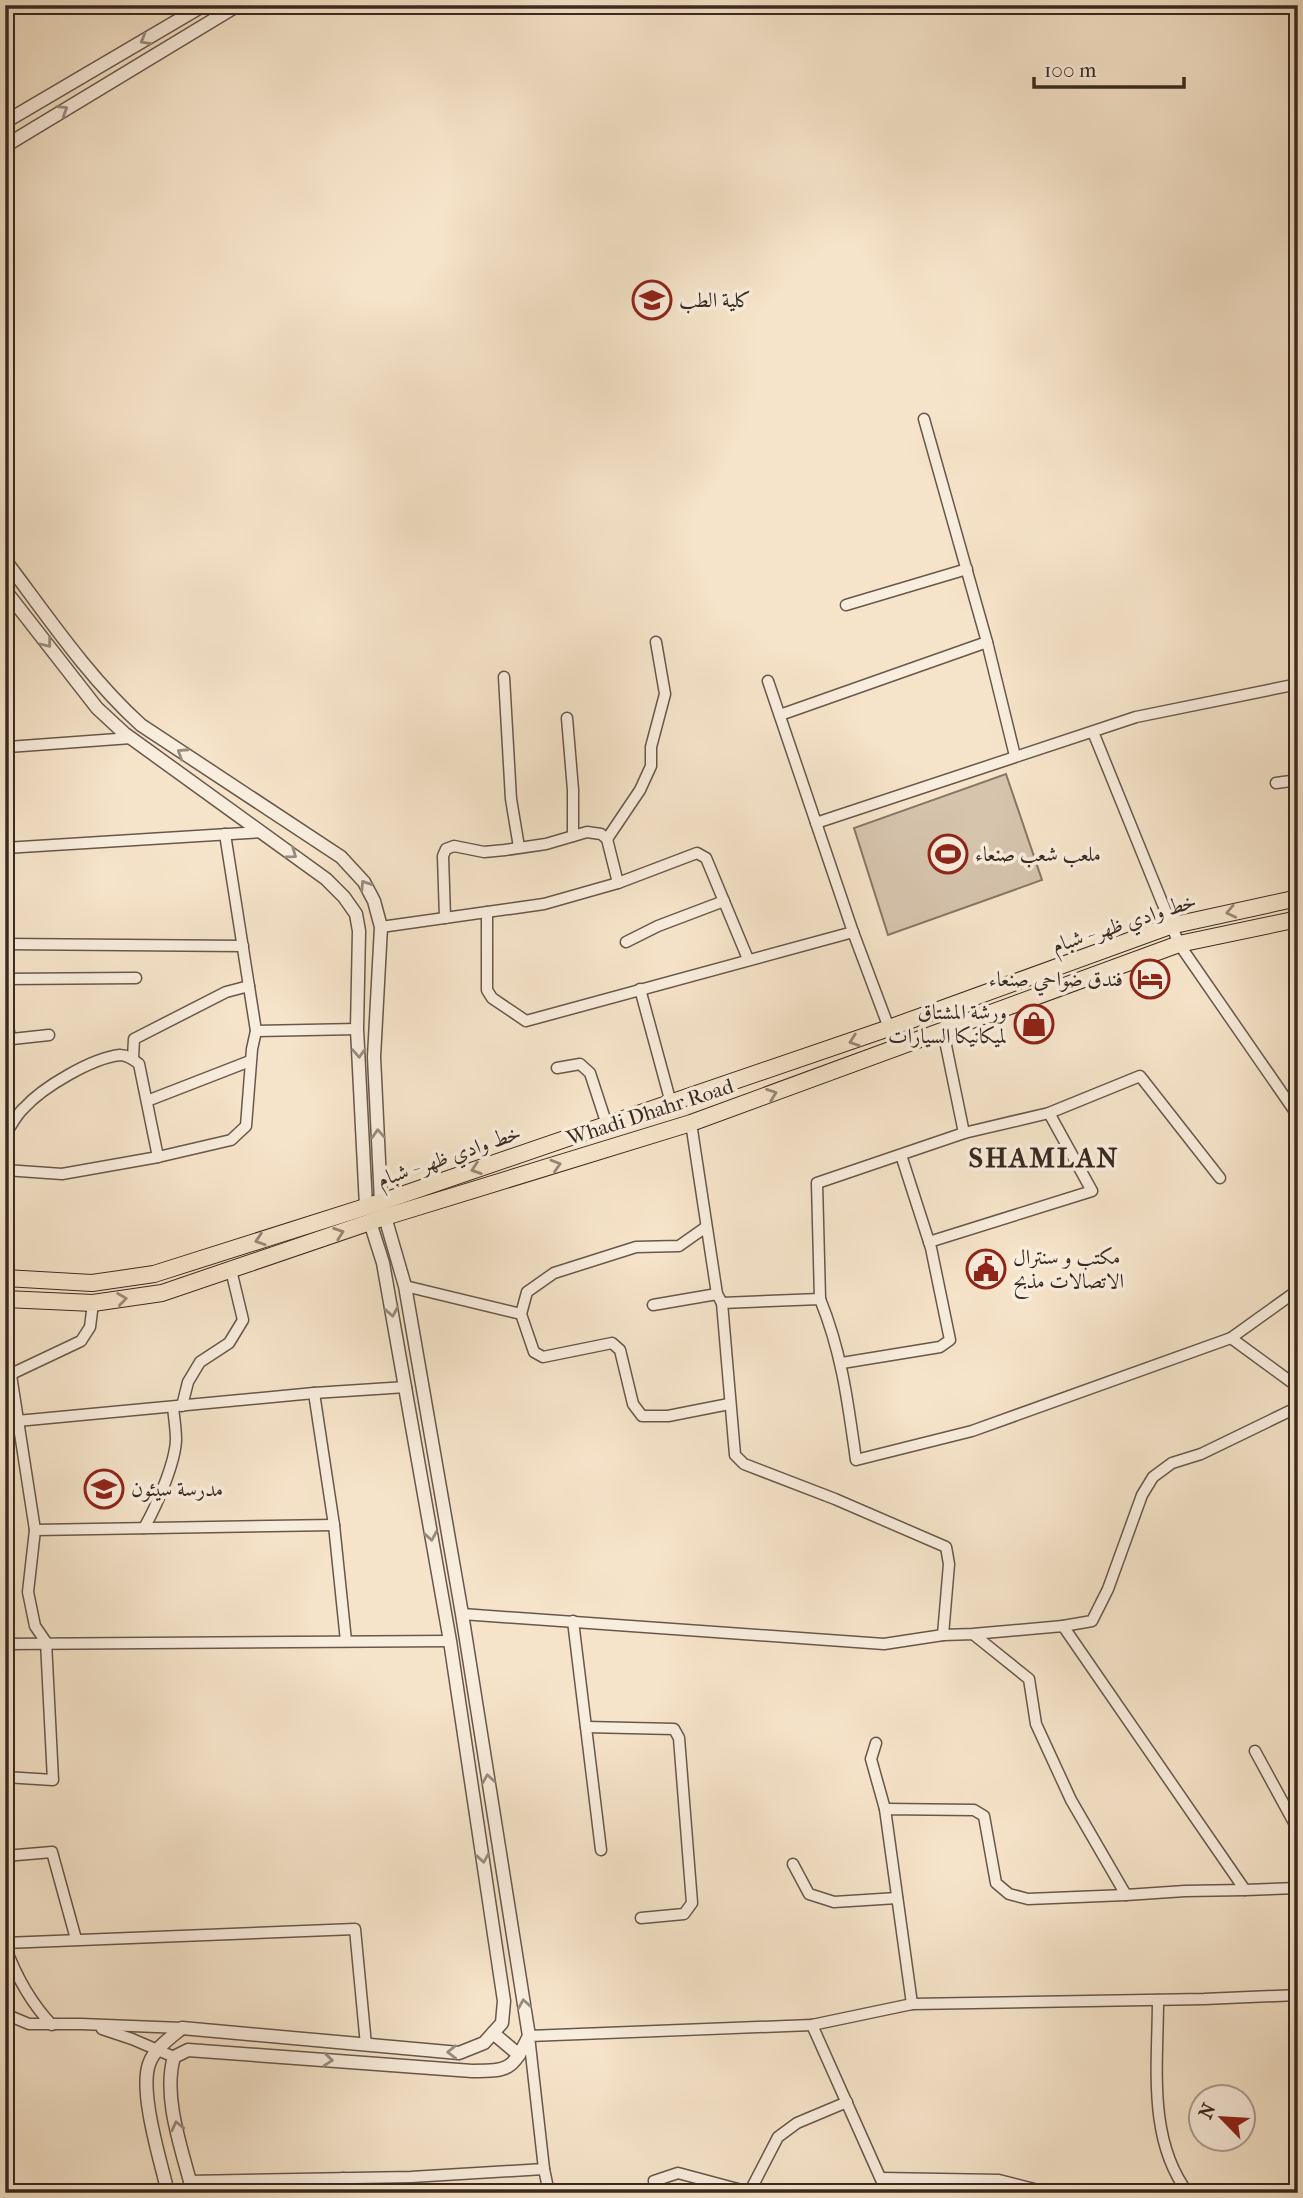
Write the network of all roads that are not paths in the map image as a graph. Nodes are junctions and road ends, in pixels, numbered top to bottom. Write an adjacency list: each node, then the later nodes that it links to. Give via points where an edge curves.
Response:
1 (204, 5): 3 (street, one-way to 3)
2 (238, 5): 4 (street, one-way to 2)
3 (5, 122)
4 (5, 146)
5 (924, 419): 7 (street)
6 (5, 560): 38 (street, one-way to 6, via 365,882 341,857 141,725 114,700)
7 (967, 569): 9 (street); 11 (street)
8 (5, 590): 19 (street, one-way to 19, via 97,708)
9 (846, 605)
10 (656, 642): 28 (street, via 665,694 650,766 640,790)
11 (987, 642): 16 (street); 21 (street)
12 (5, 661): 20 (street)
13 (504, 677): 29 (street)
14 (768, 681): 16 (street)
15 (1298, 684): 18 (street, via 1136,717)
16 (780, 715): 24 (street)
17 (567, 718): 27 (street)
18 (1093, 732): 21 (street); 37 (street)
19 (131, 738): 20 (street); 25 (street)
20 (7, 747)
21 (1016, 756): 24 (street)
22 (1298, 780): 23 (street)
23 (1276, 783)
24 (816, 823): 39 (street)
25 (262, 832): 26 (street); 51 (street, one-way to 51, via 326,878 356,914)
26 (225, 834): 30 (street); 43 (street)
27 (573, 836): 28 (street, via 587,832); 29 (street)
28 (607, 839): 31 (street)
29 (519, 847): 35 (street, via 484,852 454,846 446,849)
30 (5, 848)
31 (618, 883): 33 (street, via 697,853 706,858); 34 (street, via 544,904)
32 (1298, 898): 37 (main road, خط وادي ظهر - شبام, one-way to 37)
33 (724, 901): 40 (street); 44 (street)
34 (487, 912): 35 (street); 48 (street, via 487,990 526,1021)
35 (445, 918): 38 (street)
36 (1298, 919): 42 (main road, Whadi Dhahr Road)
37 (1170, 926): 42 (street); 50 (main road, خط وادي ظهر - شبام)
38 (381, 928): 70 (street, one-way to 38, via 374,1056)
39 (853, 932): 44 (street); 50 (street)
40 (626, 942)
41 (5, 944): 43 (street)
42 (1179, 944): 53 (main road, Whadi Dhahr Road); 61 (street)
43 (243, 946): 47 (street)
44 (748, 959): 48 (street)
45 (136, 978): 46 (street)
46 (5, 979)
47 (249, 986): 52 (street); 55 (street, via 226,992 134,1039)
48 (640, 989): 59 (street)
49 (5, 991): 54 (street, via 12,1039)
50 (890, 1028): 59 (main road, خط وادي ظهر - شبام, one-way to 59)
51 (358, 1029): 52 (street); 70 (street, one-way to 70)
52 (256, 1031): 56 (street)
53 (943, 1031): 62 (main road, Whadi Dhahr Road, one-way to 53); 64 (street)
54 (49, 1035)
55 (133, 1058): 58 (street, via 139,1064); 65 (street, via 121,1055 86,1066 46,1087)
56 (250, 1062): 58 (street); 67 (street, via 246,1126 231,1140)
57 (557, 1068): 63 (street, via 580,1064 590,1073)
58 (147, 1101): 67 (street)
59 (671, 1103): 63 (main road, خط وادي ظهر - شبام)
60 (1049, 1113): 64 (street); 69 (street, via 1140,1076); 72 (street, via 1092,1191)
61 (1298, 1116)
62 (691, 1123): 70 (main road, Whadi Dhahr Road, one-way to 62); 71 (street)
63 (607, 1125): 70 (main road, خط وادي ظهر - شبام, one-way to 70)
64 (964, 1133): 66 (street)
65 (5, 1135)
66 (901, 1155): 72 (street); 79 (street, via 817,1183)
67 (158, 1157): 68 (street, via 62,1174)
68 (5, 1170)
69 (1220, 1178)
70 (376, 1212): 73 (main road, Whadi Dhahr Road, one-way to 70); 74 (main road, خط وادي ظهر - شبام, one-way to 74, via 154,1274 92,1283); 75 (street); 86 (street, one-way to 86)
71 (706, 1227): 77 (street); 82 (street, via 679,1246 635,1247 554,1273 527,1292)
72 (929, 1242): 84 (street, via 950,1340 940,1347)
73 (231, 1270): 80 (main road, Whadi Dhahr Road, one-way to 73, via 162,1293); 90 (street, via 243,1320 229,1343 200,1362)
74 (5, 1278)
75 (405, 1286): 82 (street); 96 (street)
76 (1298, 1290): 83 (street)
77 (719, 1298): 79 (street); 81 (street); 89 (street)
78 (5, 1299): 80 (main road, Whadi Dhahr Road)
79 (820, 1299): 84 (street)
80 (93, 1303): 85 (street, via 90,1326 81,1341)
81 (653, 1305)
82 (521, 1314): 89 (street, via 534,1352 543,1357 612,1343 621,1350 633,1404 642,1416 668,1416)
83 (1231, 1338): 84 (street, via 972,1431 856,1460); 87 (street)
84 (842, 1363)
85 (8, 1376): 92 (street)
86 (405, 1387): 88 (street); 103 (street, one-way to 103)
87 (1298, 1387)
88 (314, 1393): 90 (street); 93 (street)
89 (729, 1404): 99 (street, via 734,1455 744,1464 946,1547 949,1564)
90 (178, 1406): 92 (street); 94 (street, via 174,1453)
91 (1298, 1407): 98 (street, via 1201,1454 1172,1463 1153,1476 1092,1621)
92 (11, 1421): 95 (street)
93 (334, 1525): 94 (street); 101 (street)
94 (144, 1528): 95 (street)
95 (35, 1530): 102 (street, via 28,1592 35,1626)
96 (462, 1614): 97 (street); 130 (street, one-way to 96)
97 (573, 1622): 99 (street, via 884,1644); 105 (street)
98 (1063, 1626): 100 (street); 115 (street)
99 (943, 1634): 100 (street)
100 (973, 1634): 116 (street, via 1029,1679 1036,1724 1071,1801)
101 (346, 1641): 102 (street); 103 (street)
102 (46, 1642): 104 (street); 108 (street, via 53,1780)
103 (450, 1642): 129 (street, one-way to 129, via 504,2001 502,2023)
104 (5, 1644)
105 (586, 1727): 111 (street); 118 (street, via 674,1728 679,1738 692,1903 684,1914)
106 (876, 1743): 109 (street, via 871,1759)
107 (1255, 1751): 110 (street)
108 (5, 1777)
109 (886, 1809): 116 (street, via 974,1810 984,1816 996,1883 1009,1894 1028,1899); 117 (street)
110 (1298, 1830)
111 (601, 1850)
112 (5, 1856): 119 (street, via 52,1852)
113 (793, 1864): 117 (street, via 809,1894 834,1902)
114 (1298, 1888): 115 (street)
115 (1245, 1890): 116 (street)
116 (1126, 1895)
117 (897, 1898): 123 (street)
118 (641, 1918)
119 (76, 1939): 120 (street); 131 (street, via 355,1929)
120 (5, 1945): 126 (street, via 33,2005)
121 (1298, 1996): 122 (street)
122 (1158, 2000): 123 (street); 149 (street, via 1157,2094 1163,2144)
123 (912, 2004): 127 (street)
124 (5, 2014): 126 (street, via 29,2024)
125 (81, 2024): 126 (street); 128 (street); 132 (street)
126 (52, 2025)
127 (812, 2025): 130 (street); 135 (street)
128 (182, 2028): 131 (street); 132 (street)
129 (493, 2033): 131 (street, one-way to 131, via 484,2043 459,2053); 133 (street)
130 (529, 2036): 133 (street); 136 (street)
131 (366, 2045)
132 (158, 2049): 134 (street); 141 (street, via 149,2064 146,2094)
133 (519, 2055): 134 (street, one-way to 133, via 188,2050 208,2050 502,2071)
134 (174, 2057): 140 (street, one-way to 134, via 170,2095)
135 (847, 2102): 138 (street); 146 (street, via 797,2123 778,2137)
136 (544, 2169): 137 (street); 144 (street)
137 (343, 2178): 139 (street); 143 (street)
138 (881, 2178): 147 (street); 148 (street, via 999,2180)
139 (257, 2179): 140 (street); 142 (street)
140 (192, 2187)
141 (168, 2193)
142 (258, 2193)
143 (346, 2193)
144 (549, 2193)
145 (656, 2193): 146 (street, via 654,2181 678,2174)
146 (749, 2193)
147 (887, 2193)
148 (1050, 2193)
149 (1188, 2193)

